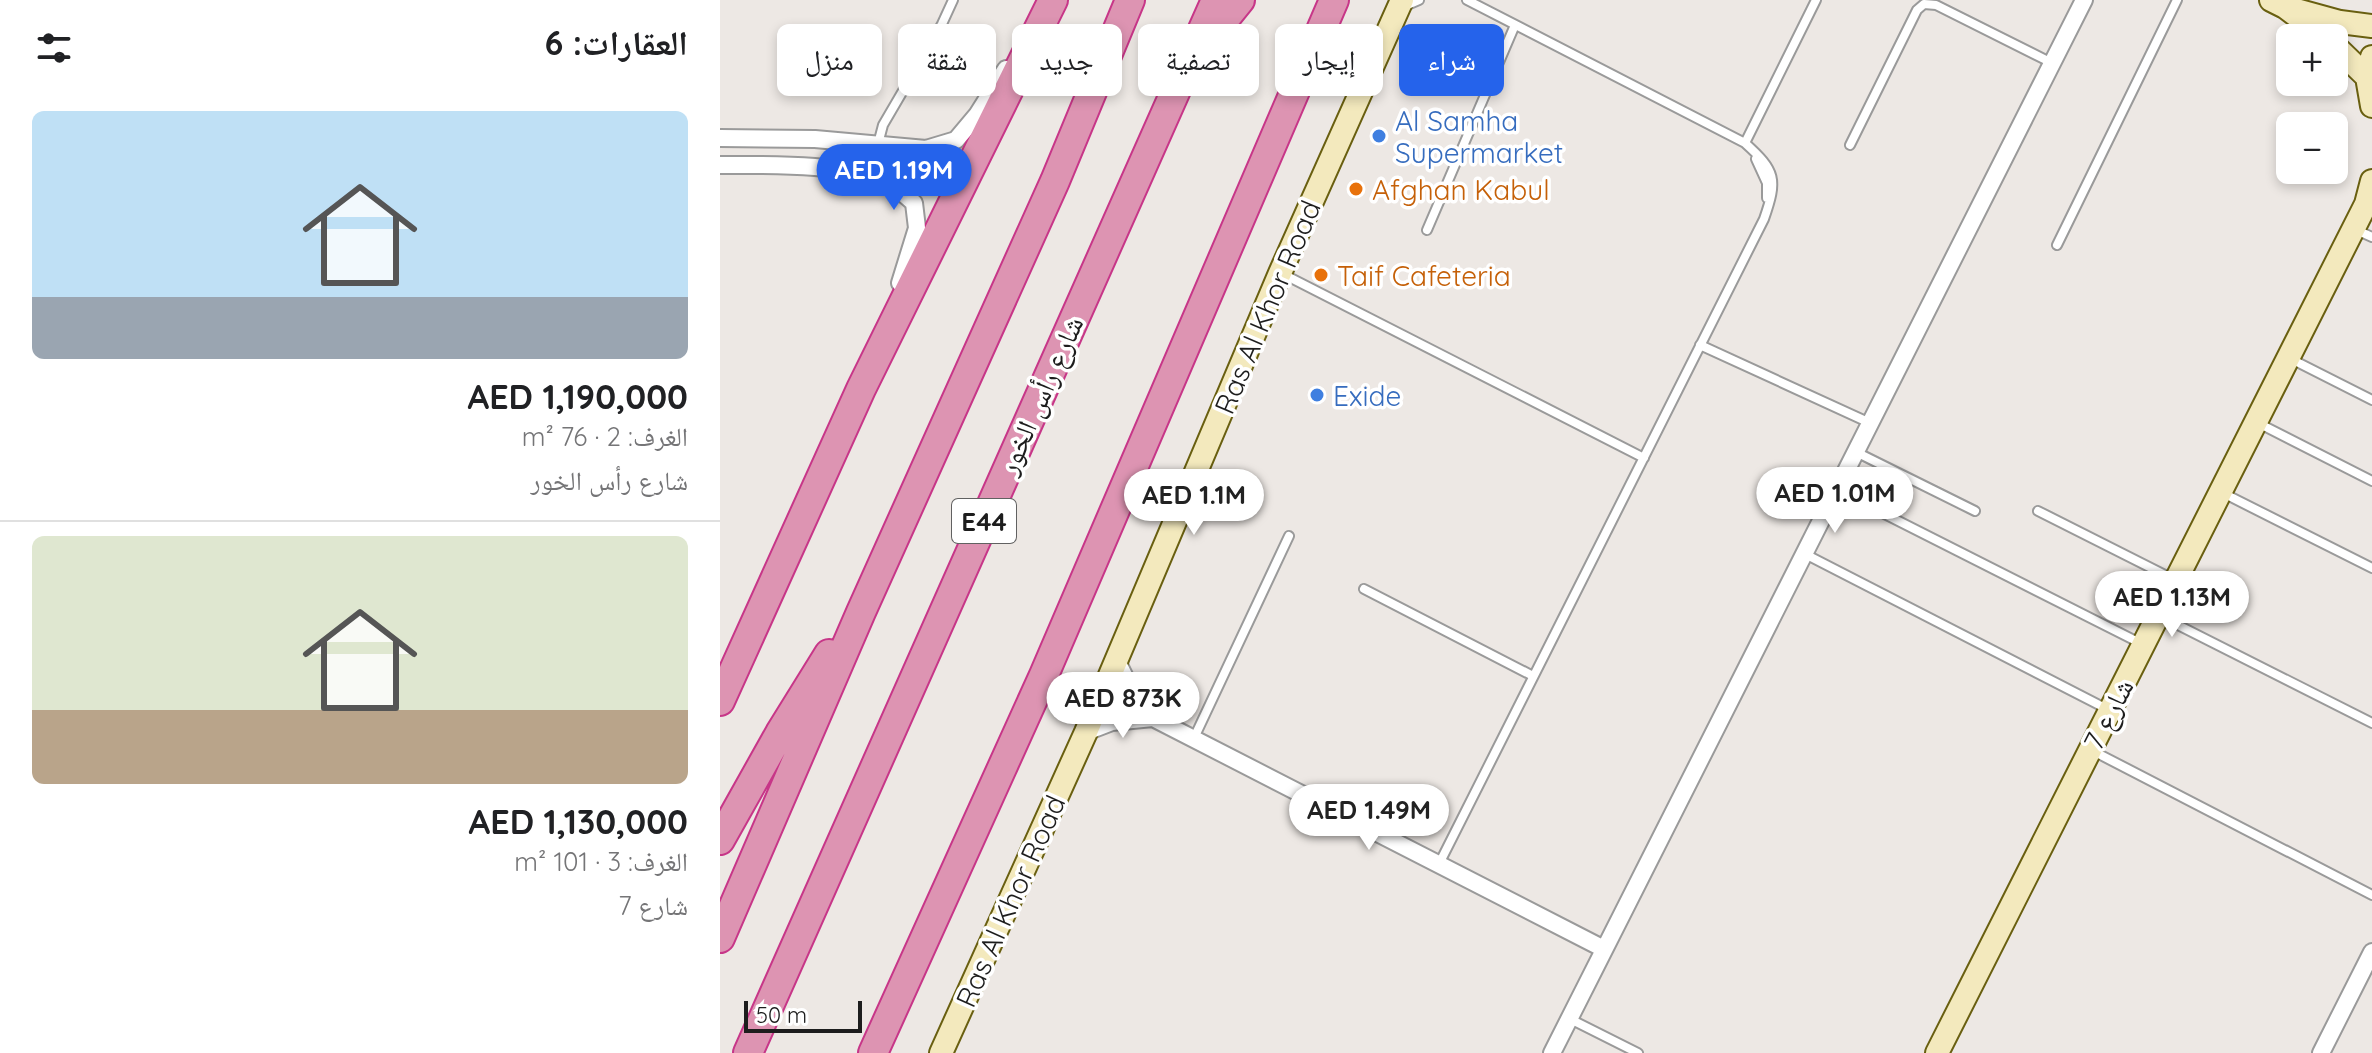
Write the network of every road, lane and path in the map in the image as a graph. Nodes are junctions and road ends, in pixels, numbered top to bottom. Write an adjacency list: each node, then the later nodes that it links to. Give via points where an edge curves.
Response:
1 (953, 0): 26 (lane, via 883,125)
2 (1051, 0): 26 (street, via 956,140 926,149); 38 (highway)
3 (1130, 0): 54 (highway, E44, via 1055,181)
4 (1216, 0): 14 (highway, شارع رأس الخور / E44)
5 (1240, 0): 15 (highway)
6 (1419, 0): 13 (lane)
7 (1467, 0): 17 (lane)
8 (1816, 0): 25 (lane)
9 (2084, 0): 20 (street)
10 (2177, 0): 34 (lane)
11 (1334, 3): 73 (highway, via 1044,675)
12 (2278, 4): 16 (street); 18 (street)
13 (1399, 5): 35 (street, Ras Al Khor Road)
14 (1205, 24)
15 (1222, 24)
16 (2306, 24)
17 (1515, 25): 25 (lane); 32 (lane)
18 (2372, 26)
19 (2348, 54): 21 (street)
20 (2052, 63): 27 (lane, via 1936,5 1924,4); 41 (street)
21 (2370, 67): 23 (street)
22 (1173, 96): 72 (highway, شارع رأس الخور / E44)
23 (2372, 106)
24 (720, 138): 26 (street)
25 (1745, 143): 36 (lane, via 1773,177 1772,197)
26 (878, 144): 30 (street, via 926,167 926,177 918,184)
27 (1850, 145)
28 (720, 165): 30 (street, via 813,167)
29 (2372, 181): 31 (street, شارع 7)
30 (892, 184): 38 (street, via 914,203 917,228)
31 (2369, 200): 33 (street, شارع 7)
32 (1427, 230)
33 (2363, 233): 37 (street, شارع 7)
34 (2057, 245)
35 (1280, 273): 43 (lane); 57 (street, Ras Al Khor Road)
36 (1700, 345): 41 (lane); 43 (lane)
37 (2288, 357): 39 (lane); 40 (street, شارع 7)
38 (861, 389): 59 (highway)
39 (2372, 400)
40 (2256, 422): 44 (lane); 46 (street, شارع 7)
41 (1870, 423): 42 (street)
42 (1855, 452): 45 (street); 47 (lane)
43 (1644, 458): 58 (lane)
44 (2372, 481)
45 (1836, 490): 50 (street); 56 (lane)
46 (2220, 492): 51 (lane); 52 (street, شارع 7)
47 (1975, 511)
48 (2038, 511): 52 (lane)
49 (1289, 536): 64 (lane)
50 (1804, 553): 60 (lane); 70 (street)
51 (2372, 568)
52 (2176, 580): 55 (street, شارع 7)
53 (1364, 589): 58 (lane)
54 (861, 612): 66 (highway, via 796,706); 69 (highway, E44)
55 (2158, 615): 56 (street, شارع 7); 62 (lane)
56 (2143, 645): 60 (street, شارع 7)
57 (1117, 661): 61 (street, via 1135,698); 63 (street, Ras Al Khor Road)
58 (1533, 676): 67 (lane)
59 (720, 701)
60 (2110, 710): 65 (street, شارع 7)
61 (1153, 718): 63 (street, via 1112,722); 64 (street)
62 (2372, 723)
63 (1086, 732): 79 (street, Ras Al Khor Road)
64 (1194, 739): 67 (street)
65 (2091, 749): 68 (lane); 82 (street, شارع 7)
66 (720, 840)
67 (1438, 865): 70 (street)
68 (2372, 895)
69 (720, 938)
70 (1604, 949): 74 (street)
71 (2372, 952): 83 (street)
72 (774, 992): 75 (highway, شارع رأس الخور / E44); 76 (highway)
73 (894, 1002): 77 (highway); 78 (highway)
74 (1569, 1018): 80 (street); 81 (lane)
75 (748, 1053)
76 (759, 1053)
77 (873, 1053)
78 (883, 1053)
79 (941, 1053)
80 (1552, 1053)
81 (1638, 1053)
82 (1937, 1053)
83 (2321, 1053)

